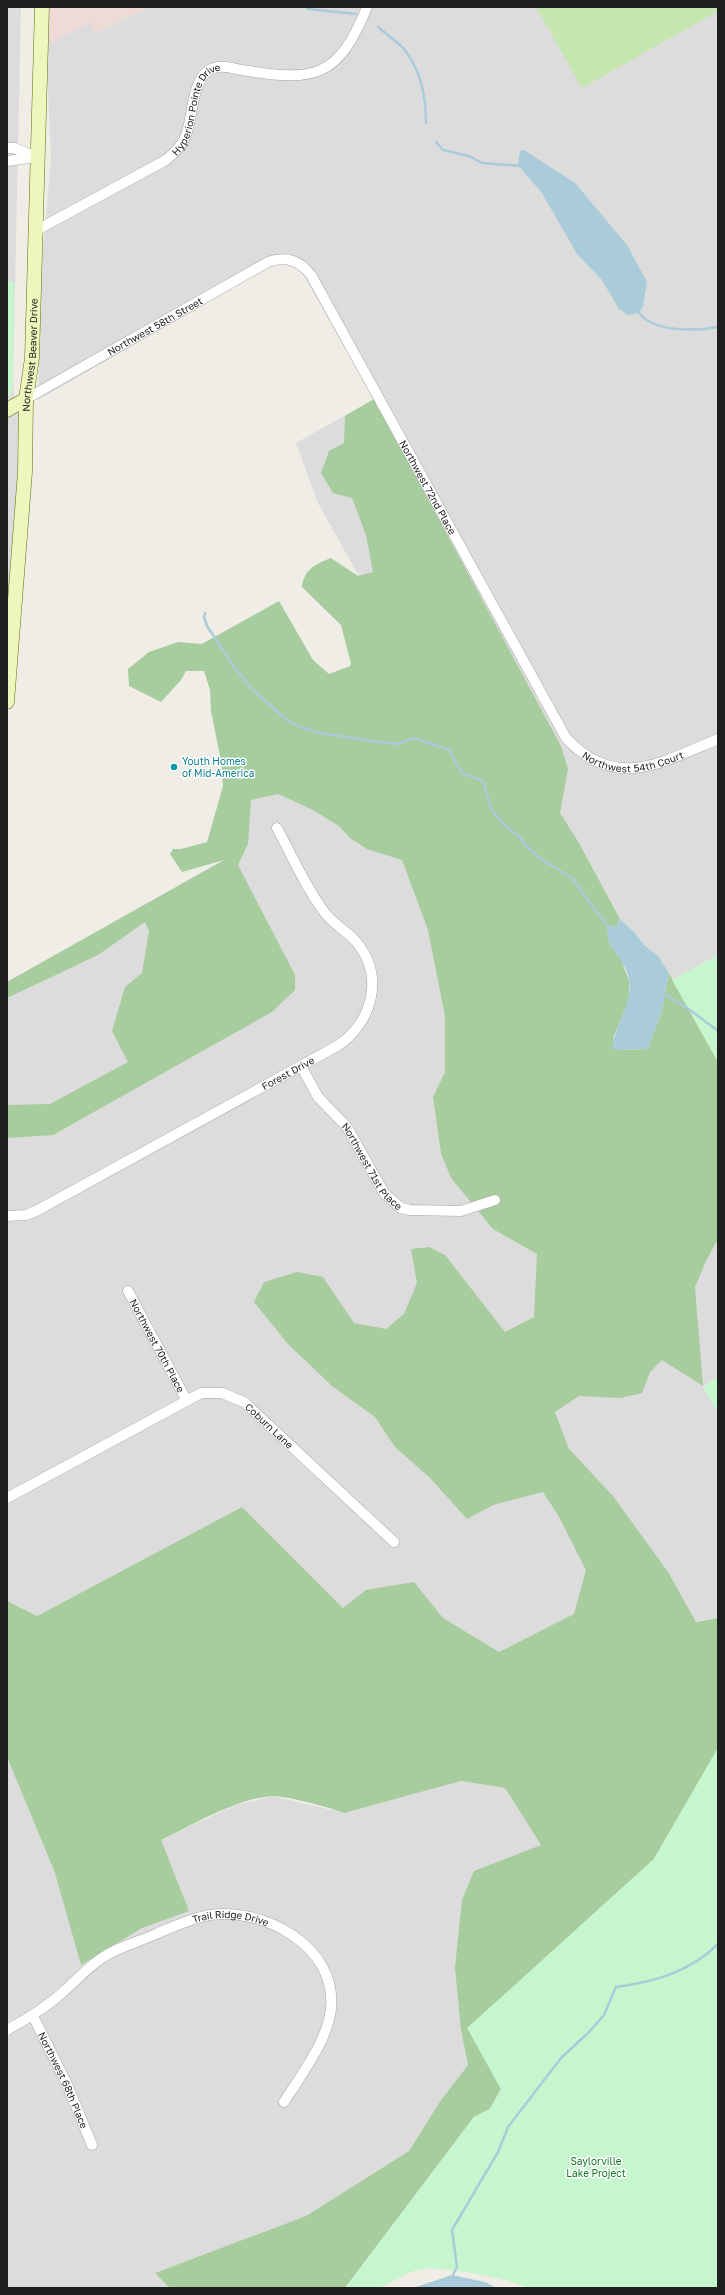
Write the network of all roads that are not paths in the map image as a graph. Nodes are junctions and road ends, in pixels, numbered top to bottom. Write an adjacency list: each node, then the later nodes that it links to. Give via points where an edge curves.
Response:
1 (42, 7): 4 (main road, Northwest Beaver Drive)
2 (368, 7): 6 (street, Hyperion Pointe Drive, via 356,35 345,52 320,70 305,75 281,76 227,66 210,70 198,85 190,126 177,151 166,160)
3 (7, 148): 4 (street, via 14,148)
4 (37, 157): 5 (street); 6 (main road, Northwest Beaver Drive)
5 (7, 161)
6 (35, 231): 8 (main road, Northwest Beaver Drive, via 32,366)
7 (285, 258): 8 (street, Northwest 58th Street, via 268,262); 12 (street, Northwest 72nd Place, via 299,264 311,275)
8 (26, 399): 9 (main road); 10 (main road, Northwest Beaver Drive, via 26,472)
9 (7, 410)
10 (10, 624): 11 (main road, Northwest Beaver Drive)
11 (7, 702)
12 (559, 727): 13 (street, Northwest 54th Court, via 577,750 591,760 614,768 630,770 656,764)
13 (718, 739)
14 (277, 828): 15 (street, Forest Drive, via 319,904 334,923 358,943 372,974 372,999 356,1031 337,1046)
15 (301, 1066): 16 (street, Northwest 71st Place, via 318,1097 347,1127 384,1193 401,1208 461,1211); 17 (street, Forest Drive, via 36,1211 26,1215)
16 (495, 1200)
17 (7, 1216)
18 (128, 1291): 19 (street, Northwest 70th Place)
19 (187, 1401): 20 (street, Coburn Lane); 21 (street, Coburn Lane, via 211,1392 222,1393 244,1402)
20 (7, 1498)
21 (394, 1542)
22 (33, 2016): 23 (street, Trail Ridge Drive); 24 (street, Trail Ridge Drive, via 89,1967 113,1951 196,1919 225,1914 253,1918 283,1930 303,1942 325,1973 330,1994 331,2008 322,2040); 25 (street, Northwest 68th Place, via 66,2082)
23 (7, 2030)
24 (284, 2102)
25 (92, 2145)

